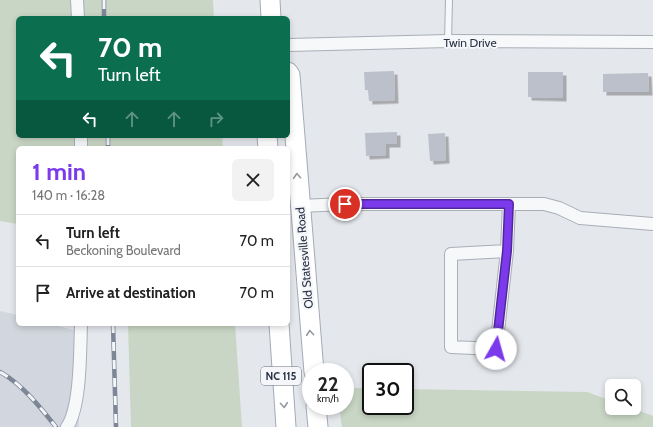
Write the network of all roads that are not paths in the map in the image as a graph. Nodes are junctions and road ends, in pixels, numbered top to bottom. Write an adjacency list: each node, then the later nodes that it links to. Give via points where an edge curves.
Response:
1 (77, 0): 4 (street)
2 (270, 0): 5 (main road)
3 (449, 0): 6 (lane)
4 (78, 16)
5 (271, 16)
6 (448, 42): 7 (street, Twin Drive); 8 (street, Twin Drive)
7 (653, 42)
8 (290, 45)
9 (290, 75): 11 (main road, Old Statesville Road / NC 115, one-way to 9)
10 (509, 204): 11 (street); 12 (street, via 544,204 580,218); 13 (street)
11 (300, 206): 16 (main road, Old Statesville Road / NC 115, one-way to 11)
12 (653, 224)
13 (507, 251): 13 (street, via 496,349 451,347 451,254)
14 (81, 326): 18 (street, via 76,396)
15 (279, 326): 19 (main road, NC 115, one-way to 19)
16 (313, 363)
17 (317, 415): 20 (main road)
18 (67, 427)
19 (286, 427)
20 (318, 427)

